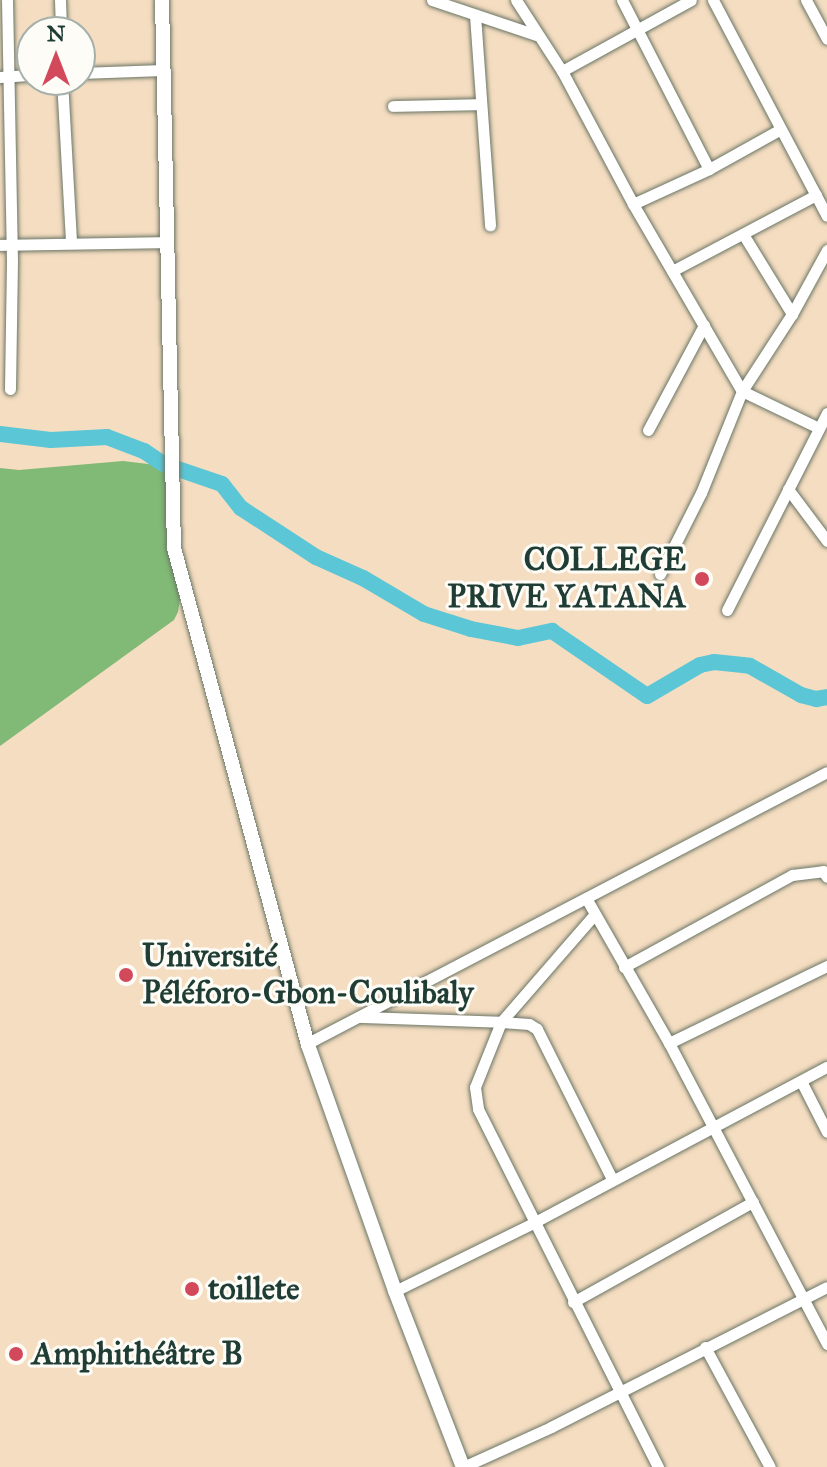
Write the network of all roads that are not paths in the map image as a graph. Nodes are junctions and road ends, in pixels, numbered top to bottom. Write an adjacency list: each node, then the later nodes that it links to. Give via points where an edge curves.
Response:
1 (7, 0): 16 (street)
2 (162, 0): 13 (main road)
3 (432, 0): 9 (street)
4 (516, 0): 11 (street)
5 (622, 0): 10 (street)
6 (691, 0): 10 (street)
7 (713, 0): 20 (street)
8 (806, 0): 12 (street)
9 (475, 15): 11 (street); 18 (street)
10 (638, 29): 14 (street); 21 (street)
11 (536, 35): 14 (street)
12 (827, 39)
13 (163, 70): 15 (street); 29 (main road)
14 (562, 71): 24 (street)
15 (96, 72)
16 (5, 76): 22 (street)
17 (63, 96): 28 (street)
18 (481, 104): 19 (street); 26 (street)
19 (393, 106)
20 (781, 129): 21 (street); 23 (street)
21 (709, 169): 24 (street)
22 (6, 178): 30 (street)
23 (816, 195): 25 (street); 27 (street)
24 (633, 204): 32 (street)
25 (827, 216)
26 (490, 225)
27 (743, 234): 32 (street); 33 (street)
28 (71, 242): 29 (street); 30 (street)
29 (167, 242): 52 (main road, via 174,548)
30 (6, 245): 35 (street)
31 (827, 250): 33 (street)
32 (672, 271): 34 (street)
33 (792, 314): 36 (street)
34 (704, 325): 36 (street); 39 (street)
35 (10, 389)
36 (742, 391): 38 (street); 42 (street, via 701,493)
37 (827, 413): 38 (street)
38 (819, 428): 40 (street)
39 (648, 430)
40 (788, 489): 41 (street); 43 (street)
41 (827, 541)
42 (660, 574)
43 (727, 610)
44 (827, 772): 46 (street)
45 (827, 877): 49 (street, via 823,871 792,875)
46 (586, 898): 47 (street); 50 (street)
47 (595, 914): 49 (street); 51 (street)
48 (827, 966): 53 (street)
49 (624, 967): 53 (street)
50 (358, 1017): 51 (street); 52 (street)
51 (501, 1022): 58 (street, via 537,1029); 60 (street, via 475,1087 475,1100)
52 (308, 1043): 62 (main road)
53 (669, 1043): 56 (street)
54 (827, 1067): 55 (street)
55 (801, 1081): 56 (street); 57 (street)
56 (713, 1126): 58 (street); 59 (street)
57 (827, 1132)
58 (612, 1179): 60 (street)
59 (753, 1202): 63 (street); 64 (street)
60 (533, 1223): 62 (street); 64 (street)
61 (827, 1287): 63 (street)
62 (395, 1291): 68 (main road)
63 (803, 1300): 65 (street); 66 (street)
64 (573, 1302): 67 (street)
65 (827, 1344)
66 (705, 1347): 67 (street); 70 (street)
67 (619, 1392): 68 (street); 69 (street)
68 (463, 1467)
69 (658, 1467)
70 (770, 1467)

